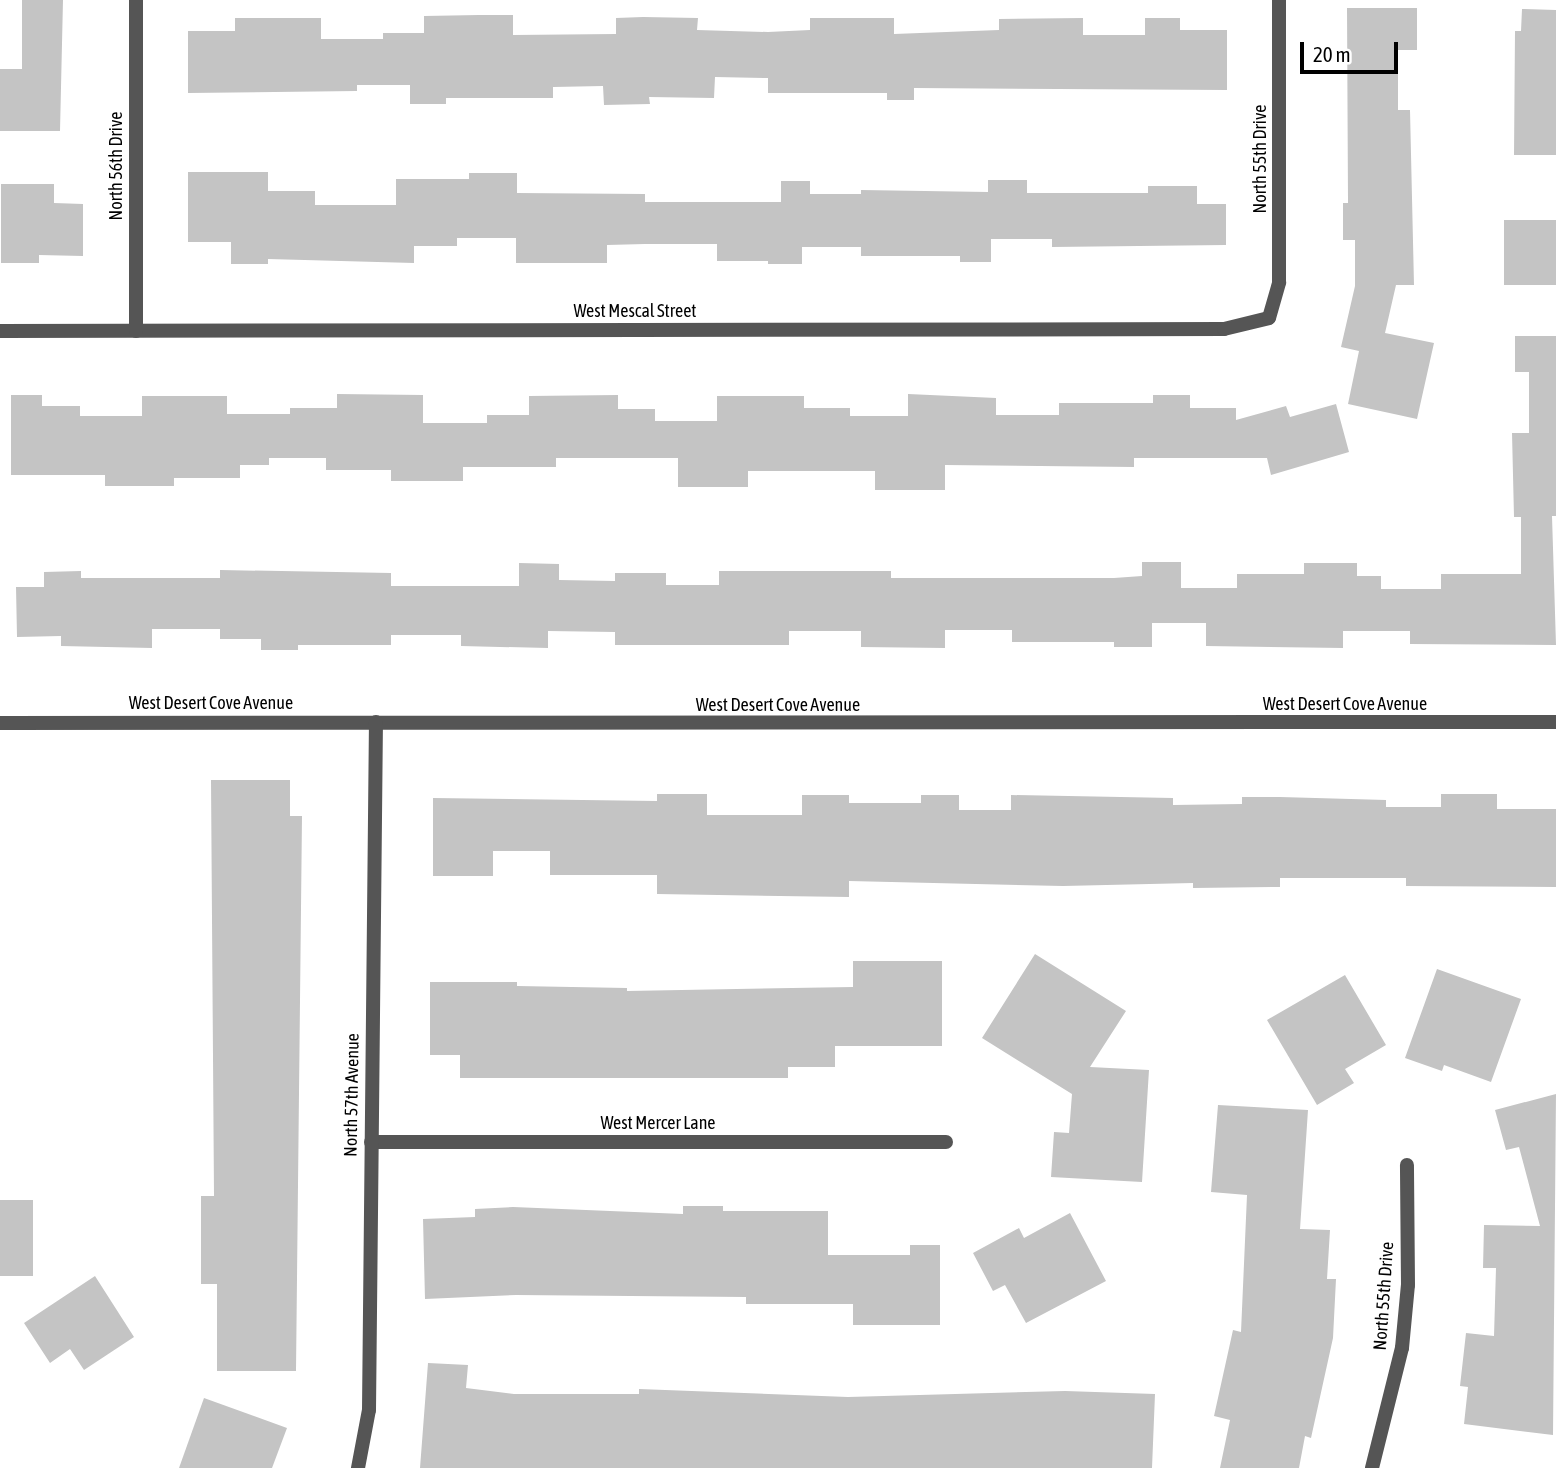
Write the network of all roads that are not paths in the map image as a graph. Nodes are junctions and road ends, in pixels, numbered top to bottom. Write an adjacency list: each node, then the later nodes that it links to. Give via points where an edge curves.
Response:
1 (136, 0): 5 (street, North 56th Drive)
2 (1279, 0): 3 (street, North 55th Drive, via 1279,282)
3 (1269, 318): 5 (street, West Mescal Street, via 1224,329)
4 (0, 331): 5 (street, West Mescal Street)
5 (136, 331)
6 (376, 722): 7 (street, West Desert Cove Avenue); 8 (street, West Desert Cove Avenue); 9 (street, North 57th Avenue)
7 (1556, 722)
8 (0, 723)
9 (371, 1142): 10 (street, West Mercer Lane); 12 (street, North 57th Avenue, via 369,1409)
10 (946, 1142)
11 (1407, 1166): 13 (street, North 55th Drive, via 1408,1285 1402,1348)
12 (358, 1468)
13 (1372, 1468)

